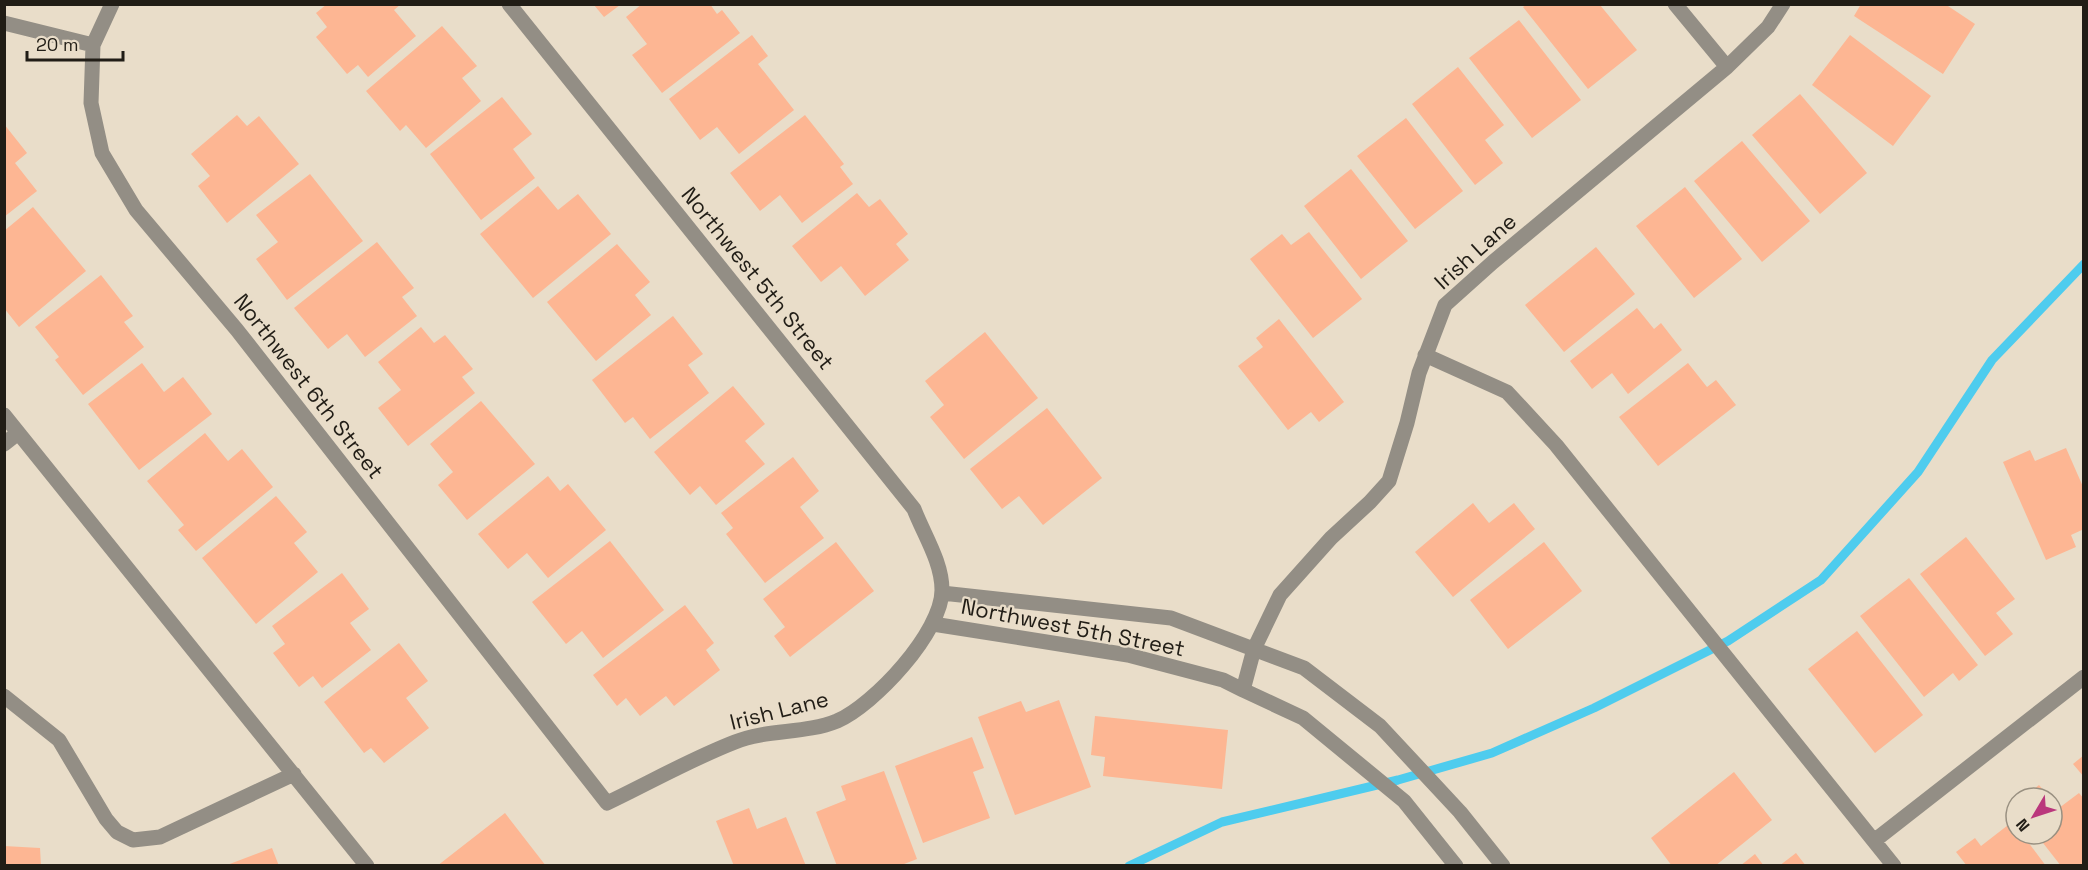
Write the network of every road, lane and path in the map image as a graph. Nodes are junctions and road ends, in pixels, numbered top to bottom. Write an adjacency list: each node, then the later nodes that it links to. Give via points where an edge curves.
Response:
1 (112, 4): 6 (street)
2 (509, 4): 12 (street, Northwest 5th Street, via 914,509 941,573)
3 (1675, 4): 7 (street)
4 (1783, 4): 7 (street, Irish Lane, via 1768,27)
5 (4, 23): 6 (street)
6 (93, 45): 19 (street, Northwest 6th Street, via 91,103 102,153 136,210 237,330)
7 (1727, 67): 8 (street, Irish Lane, via 1445,305)
8 (1425, 355): 14 (street, Irish Lane, via 1389,481 1280,595); 20 (street, via 1507,392 1549,437)
9 (4, 415): 10 (street)
10 (18, 433): 11 (street); 18 (street)
11 (4, 444)
12 (942, 593): 13 (street, Northwest 5th Street); 14 (street, Northwest 5th Street, via 1171,618)
13 (933, 624): 16 (street, Northwest 5th Street, via 1128,656 1223,680); 19 (street, Irish Lane, via 887,684 838,720 815,728 737,741)
14 (1254, 649): 16 (street, Irish Lane); 23 (street, Northwest 5th Street, via 1304,668 1380,726 1460,812)
15 (2084, 677): 20 (street)
16 (1244, 690): 22 (street, Northwest 5th Street, via 1303,718 1404,801)
17 (4, 696): 18 (street, via 59,740 106,819 117,832 133,840 160,837)
18 (294, 774): 21 (street)
19 (607, 803)
20 (1874, 841): 24 (street)
21 (367, 866)
22 (1456, 866)
23 (1503, 866)
24 (1894, 866)

